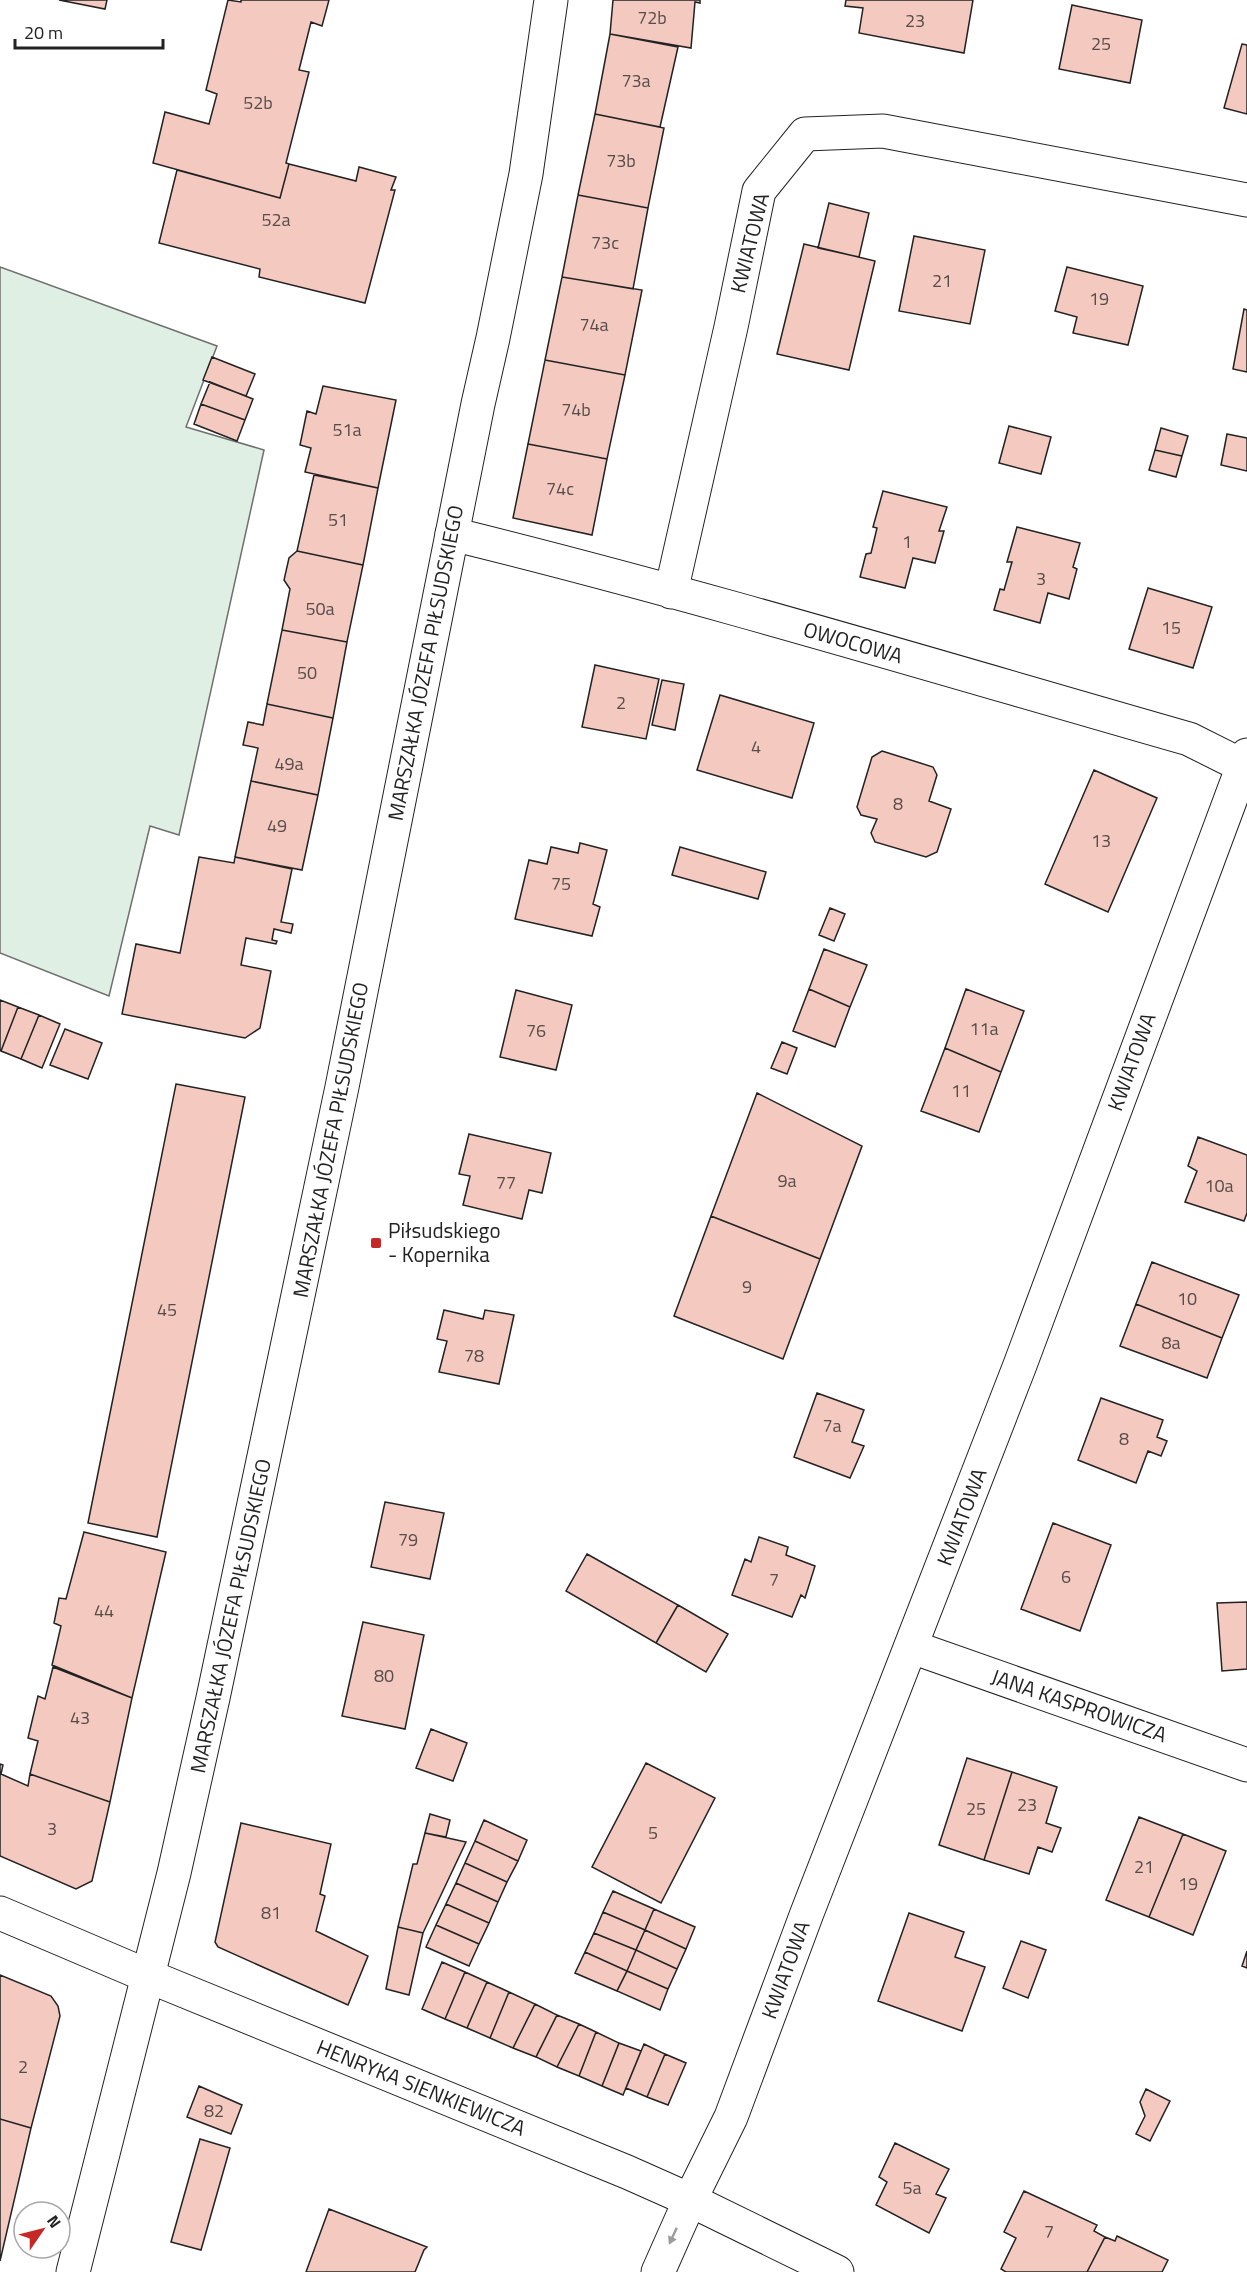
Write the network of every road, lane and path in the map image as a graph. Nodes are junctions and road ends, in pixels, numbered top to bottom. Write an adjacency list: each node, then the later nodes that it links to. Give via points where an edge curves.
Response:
1 (551, 0): 3 (street, MARSZAŁKA JÓZEFA PIŁSUDSKIEGO, via 526,174)
2 (1247, 200): 4 (street, KWIATOWA, via 883,131 805,134 759,191)
3 (452, 534): 4 (street, OWOCOWA); 9 (street, MARSZAŁKA JÓZEFA PIŁSUDSKIEGO, via 270,1436)
4 (671, 592): 5 (street, OWOCOWA, via 1189,739)
5 (1246, 763): 6 (street, KWIATOWA)
6 (912, 1647): 7 (street, JANA KASPROWICZA); 10 (street, KWIATOWA, via 731,2118)
7 (1247, 1765)
8 (0, 1913): 9 (street, HENRYKA SIENKIEWICZA)
9 (148, 1976): 10 (street, HENRYKA SIENKIEWICZA); 11 (street, MARSZAŁKA JÓZEFA PIŁSUDSKIEGO)
10 (690, 2200): 12 (street, KWIATOWA, one-way to 12); 13 (street, HENRYKA SIENKIEWICZA)
11 (73, 2272)
12 (658, 2272)
13 (837, 2272)

